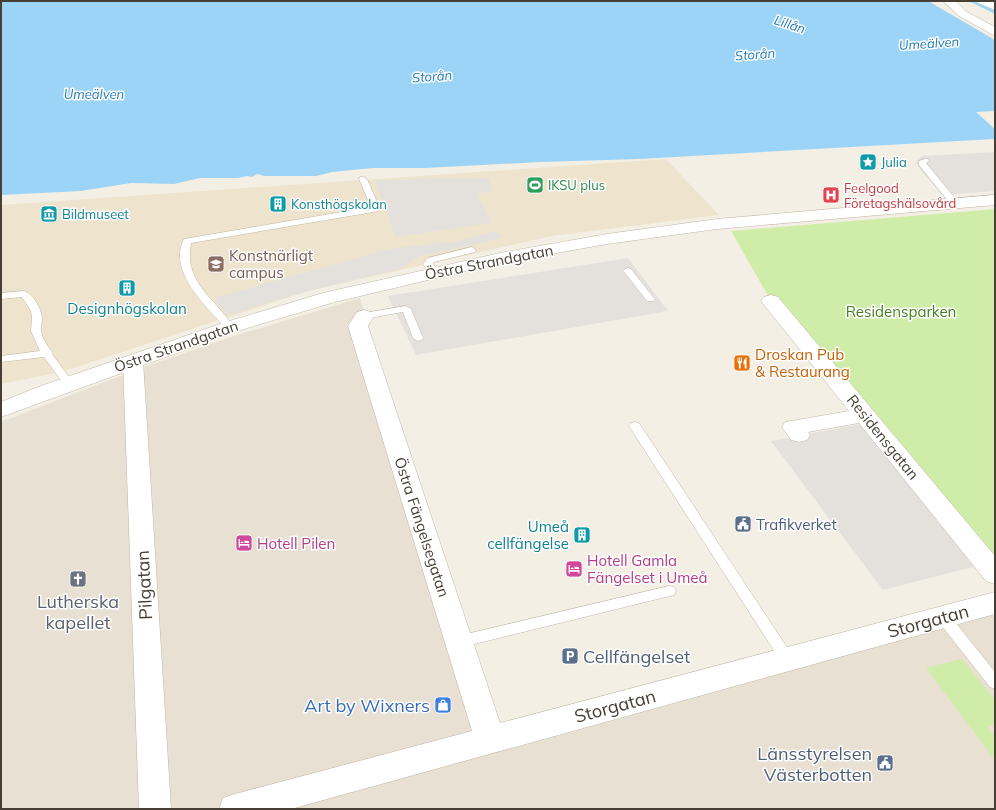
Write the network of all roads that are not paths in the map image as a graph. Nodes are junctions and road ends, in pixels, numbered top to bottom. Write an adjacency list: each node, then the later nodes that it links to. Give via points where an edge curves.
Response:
1 (950, 1): 4 (street); 5 (street, via 963,14)
2 (982, 1): 3 (street)
3 (995, 7)
4 (995, 24)
5 (995, 32)
6 (926, 161): 9 (lane, via 922,163 926,170)
7 (363, 179): 17 (lane, via 376,209 187,241 184,259 193,281 199,293)
8 (995, 200): 9 (street, Östra Strandgatan)
9 (955, 204): 12 (street, Östra Strandgatan, via 710,225 607,238)
10 (472, 250): 12 (lane, via 431,260 428,264)
11 (628, 271): 14 (lane)
12 (434, 273): 21 (street, Östra Strandgatan, via 330,297 230,327)
13 (1, 296): 19 (lane, via 24,294 31,301 35,310 35,329)
14 (650, 299)
15 (771, 301): 24 (street, Residensgatan)
16 (364, 316): 18 (lane, via 406,309); 31 (street, Östra Fängelsegatan, via 358,326)
17 (225, 322)
18 (418, 338)
19 (48, 353): 20 (lane); 22 (lane)
20 (1, 359)
21 (133, 361): 22 (street, Östra Strandgatan); 35 (street, Pilgatan)
22 (69, 384): 23 (street, Östra Strandgatan)
23 (1, 410)
24 (865, 415): 26 (street, via 793,427); 27 (street, Residensgatan)
25 (635, 426): 32 (lane)
26 (799, 435)
27 (995, 574)
28 (669, 591): 31 (lane)
29 (995, 603): 30 (street, Storgatan)
30 (943, 617): 32 (street, Storgatan); 33 (lane)
31 (458, 642): 34 (street, Östra Fängelsegatan)
32 (787, 659): 34 (street, Storgatan)
33 (995, 683)
34 (490, 740): 36 (street, Storgatan)
35 (155, 809)
36 (235, 809)

